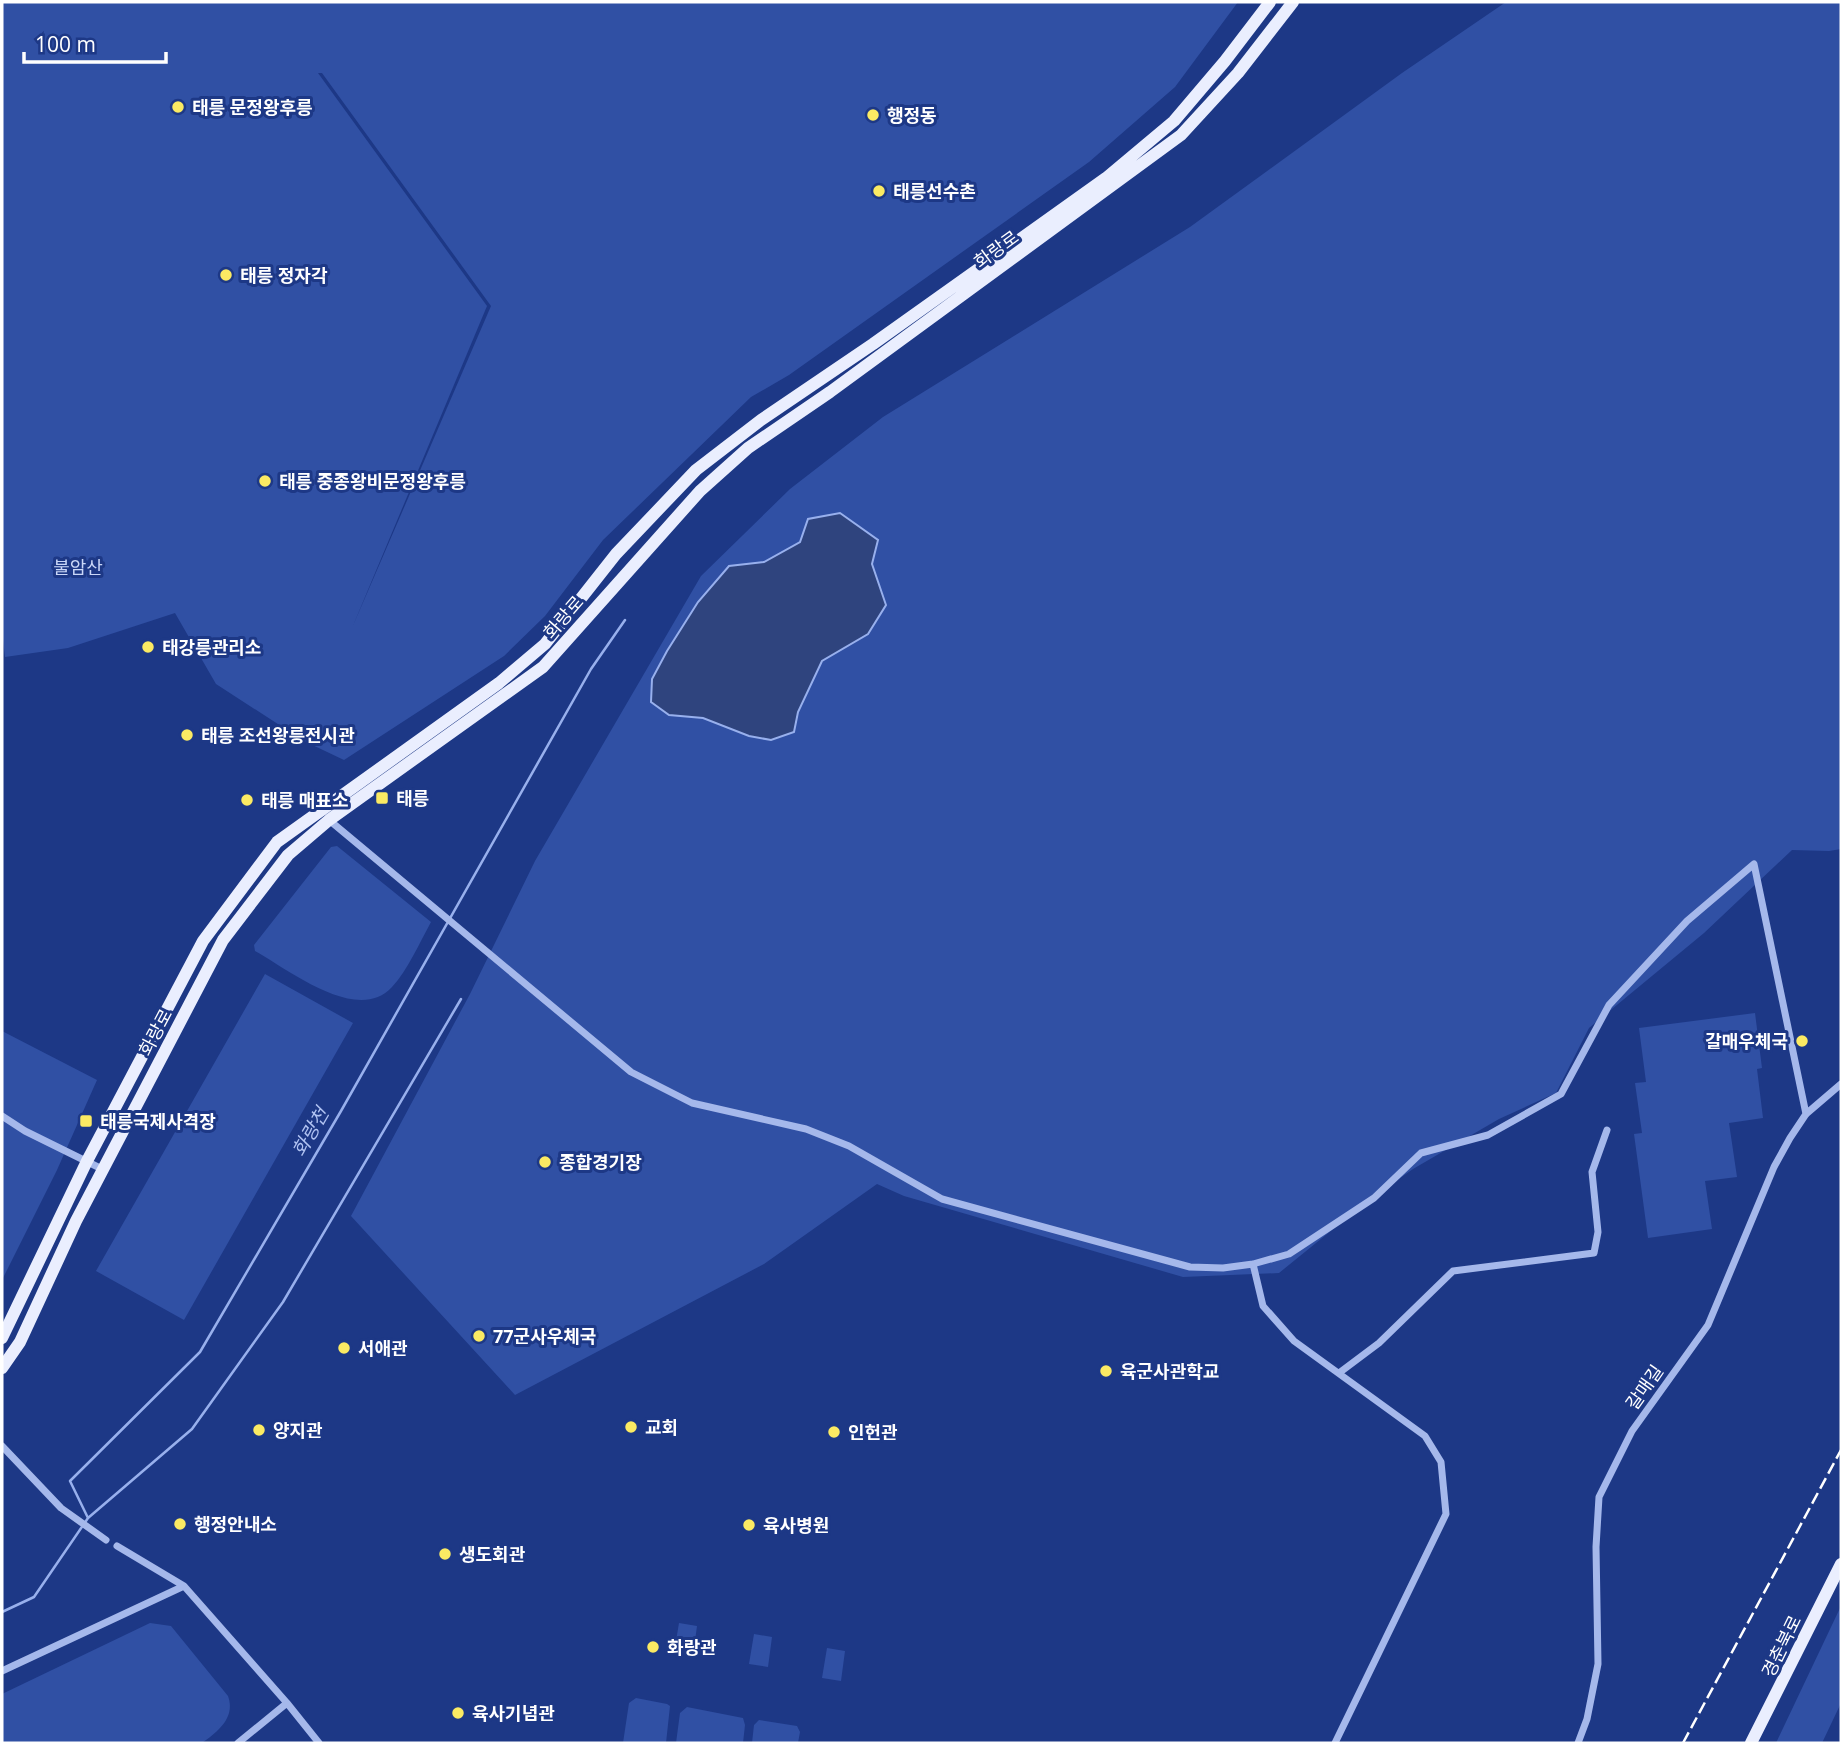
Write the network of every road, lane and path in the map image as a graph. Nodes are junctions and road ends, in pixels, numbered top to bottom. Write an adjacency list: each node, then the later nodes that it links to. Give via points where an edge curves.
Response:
1 (1270, 2): 3 (main road, 화랑로)
2 (1293, 2): 4 (main road, 화랑로)
3 (1258, 11): 4 (main road, via 1270,14 1272,20 1240,63); 5 (main road, 화랑로, via 1225,61 1164,130 1106,178 696,470 616,554 545,644)
4 (1238, 73): 5 (main road, 화랑로, via 1181,135 1140,167 748,448 700,491 543,667)
5 (324, 816): 10 (main road, 화랑로, via 277,842 203,941); 11 (main road, 화랑로, via 223,940); 12 (street, via 631,1072 692,1103 806,1129 849,1146 942,1199 1190,1267)
6 (1841, 1084): 7 (street, 갈매길)
7 (1806, 1114): 12 (street, via 1754,864 1687,921 1609,1005 1561,1094 1488,1135 1421,1153 1374,1198 1289,1254); 26 (street, 갈매길, via 1774,1167 1708,1325 1632,1431 1599,1497 1598,1664)
8 (2, 1116): 10 (street)
9 (1607, 1130): 15 (street, via 1592,1172 1598,1232 1594,1253 1453,1271 1379,1343)
10 (87, 1161): 11 (street); 13 (main road, 화랑로)
11 (102, 1169): 14 (main road, 화랑로, via 20,1342)
12 (1253, 1264): 15 (street, via 1263,1306 1294,1341)
13 (2, 1339)
14 (2, 1368)
15 (1339, 1373): 25 (street, via 1425,1436 1441,1462 1446,1514)
16 (2, 1446): 17 (street, via 61,1508)
17 (106, 1539)
18 (117, 1546): 20 (street)
19 (1841, 1564): 27 (main road, 경춘북로)
20 (184, 1586): 21 (street); 22 (street)
21 (2, 1671)
22 (287, 1703): 23 (street); 24 (street)
23 (238, 1743)
24 (319, 1743)
25 (1335, 1743)
26 (1578, 1743)
27 (1751, 1743)

